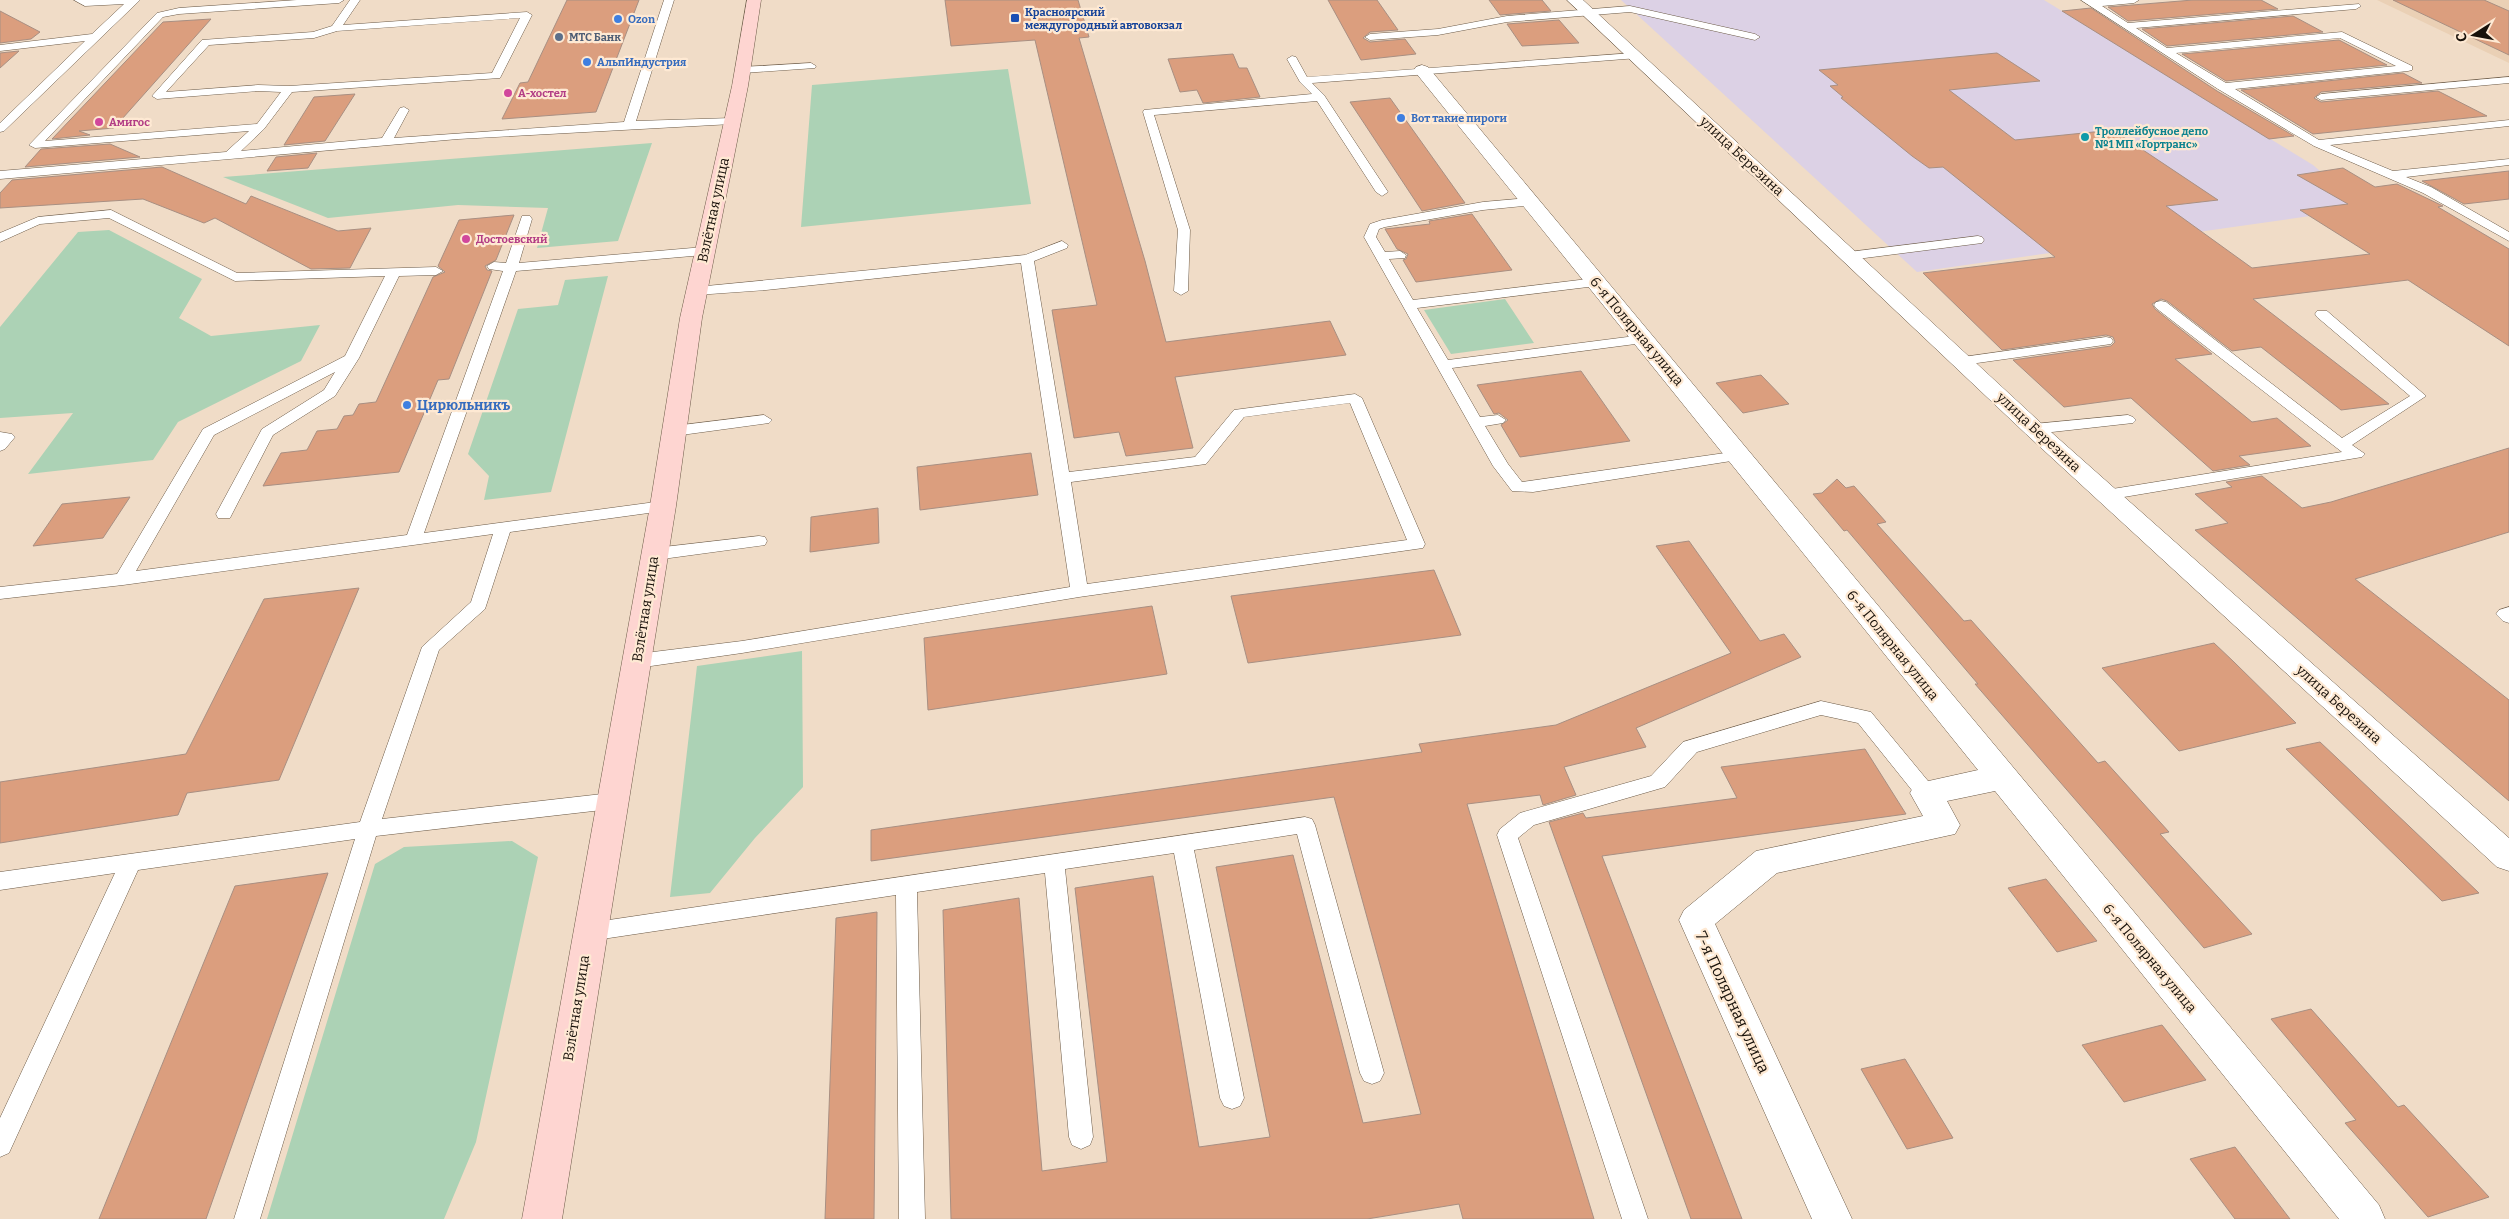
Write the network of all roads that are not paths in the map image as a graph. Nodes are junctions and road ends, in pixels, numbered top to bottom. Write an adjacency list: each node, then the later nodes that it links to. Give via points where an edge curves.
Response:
1 (79, 0): 9 (lane, via 85,3)
2 (133, 0): 3 (lane); 9 (lane); 15 (lane)
3 (139, 0)
4 (339, 0): 35 (lane, via 160,15 35,145)
5 (355, 0): 14 (lane)
6 (669, 0): 34 (lane)
7 (754, 0): 23 (main road, Взлётная улица)
8 (2134, 0): 10 (lane)
9 (113, 2)
10 (2089, 2): 13 (lane)
11 (2356, 6): 13 (lane)
12 (1582, 8): 16 (lane, via 1438,32); 17 (lane, via 1630,9); 20 (street, улица Березина)
13 (2126, 26): 19 (lane)
14 (336, 28): 28 (lane, via 314,35 206,42 157,96 258,88); 28 (lane, via 528,11 496,76 419,85)
15 (94, 37): 18 (lane); 36 (lane)
16 (1370, 37)
17 (1755, 37)
18 (0, 48)
19 (2164, 51): 27 (lane); 27 (lane, via 2342,35 2408,68)
20 (1634, 56): 24 (lane); 53 (street, улица Березина)
21 (1292, 59): 25 (lane)
22 (811, 66): 23 (lane)
23 (743, 70): 32 (main road, Взлётная улица)
24 (1422, 70): 25 (lane); 44 (street, 6-я Полярная улица)
25 (1304, 80): 29 (lane)
26 (2509, 80): 30 (lane)
27 (2222, 87): 38 (lane)
28 (289, 89): 35 (lane)
29 (1320, 97): 43 (lane); 61 (lane, via 1148,112 1184,230)
30 (2321, 98)
31 (404, 110): 37 (lane)
32 (732, 121): 34 (lane); 50 (main road, Взлётная улица)
33 (2509, 123): 38 (lane)
34 (629, 125): 37 (lane)
35 (260, 127): 39 (lane)
36 (0, 129)
37 (385, 143): 39 (lane)
38 (2318, 144): 42 (lane)
39 (228, 156): 41 (lane)
40 (2509, 162): 42 (lane)
41 (0, 175)
42 (2390, 176): 46 (lane, via 2427,190)
43 (1382, 192)
44 (1529, 202): 52 (lane, via 1483,206 1382,224 1374,227 1370,237); 59 (street, 6-я Полярная улица)
45 (526, 219): 56 (lane)
46 (2509, 237)
47 (0, 238): 58 (lane, via 38,221 111,214 235,277)
48 (1978, 240): 53 (lane)
49 (1062, 245): 54 (lane)
50 (704, 251): 56 (lane); 60 (main road, Взлётная улица)
51 (1400, 255): 52 (lane)
52 (1381, 256): 62 (lane)
53 (1849, 256): 68 (street, улица Березина)
54 (1026, 259): 60 (lane); 80 (lane)
55 (494, 266): 56 (lane)
56 (511, 268): 85 (lane)
57 (436, 271): 58 (lane)
58 (394, 272): 67 (lane)
59 (1596, 282): 62 (lane); 65 (street, 6-я Полярная улица)
60 (696, 291): 75 (main road, Взлётная улица)
61 (1182, 292)
62 (1408, 305): 69 (lane)
63 (2161, 305): 77 (lane)
64 (2322, 314): 77 (lane, via 2419,396)
65 (1643, 339): 69 (lane); 79 (street, 6-я Полярная улица)
66 (2106, 341): 68 (lane)
67 (352, 358): 83 (lane, via 330,393 267,432); 88 (lane, via 208,432)
68 (1963, 361): 74 (street, улица Березина)
69 (1443, 365): 73 (lane)
70 (764, 420): 75 (lane)
71 (1498, 420): 73 (lane)
72 (2128, 420): 74 (lane)
73 (1475, 422): 79 (lane, via 1501,466 1518,486 1533,487)
74 (2034, 429): 81 (street, улица Березина)
75 (674, 430): 82 (main road, Взлётная улица)
76 (0, 437): 78 (lane, via 7,436)
77 (2341, 444): 81 (lane, via 2356,454)
78 (0, 446)
79 (1739, 456): 94 (street, 6-я Полярная улица)
80 (1062, 478): 89 (lane); 89 (lane, via 1200,461 1239,413 1355,398 1417,544)
81 (2106, 495): 99 (street, улица Березина)
82 (663, 506): 84 (lane); 87 (main road, Взлётная улица)
83 (224, 514)
84 (503, 528): 85 (lane); 97 (lane, via 479,604 431,647)
85 (413, 541): 88 (lane)
86 (759, 541): 87 (lane)
87 (654, 554): 93 (main road, Взлётная улица)
88 (123, 579): 90 (lane)
89 (1079, 591): 93 (lane, via 752,646)
90 (0, 593)
91 (2509, 613): 92 (lane, via 2505,614)
92 (2509, 617)
93 (637, 661): 96 (main road, Взлётная улица)
94 (2001, 778): 95 (street); 114 (street, 6-я Полярная улица)
95 (1926, 793): 112 (lane, via 1864,717 1821,708 1690,747 1658,782 1527,819 1507,835); 113 (street, 7-я Полярная улица, via 1944,826 1768,861 1696,920)
96 (611, 801): 97 (lane); 104 (main road, Взлётная улица)
97 (368, 829): 100 (lane); 109 (lane)
98 (1183, 844): 101 (lane); 105 (lane, via 1305,825); 106 (lane)
99 (2509, 858)
100 (131, 862): 102 (lane); 108 (lane)
101 (1054, 862): 103 (lane); 107 (lane)
102 (0, 881)
103 (906, 886): 104 (lane); 111 (lane)
104 (589, 932): 110 (main road, Взлётная улица)
105 (1372, 1073)
106 (1232, 1098)
107 (1082, 1137)
108 (0, 1145)
109 (247, 1219)
110 (542, 1219)
111 (912, 1219)
112 (1635, 1219)
113 (1832, 1219)
114 (2365, 1219)

